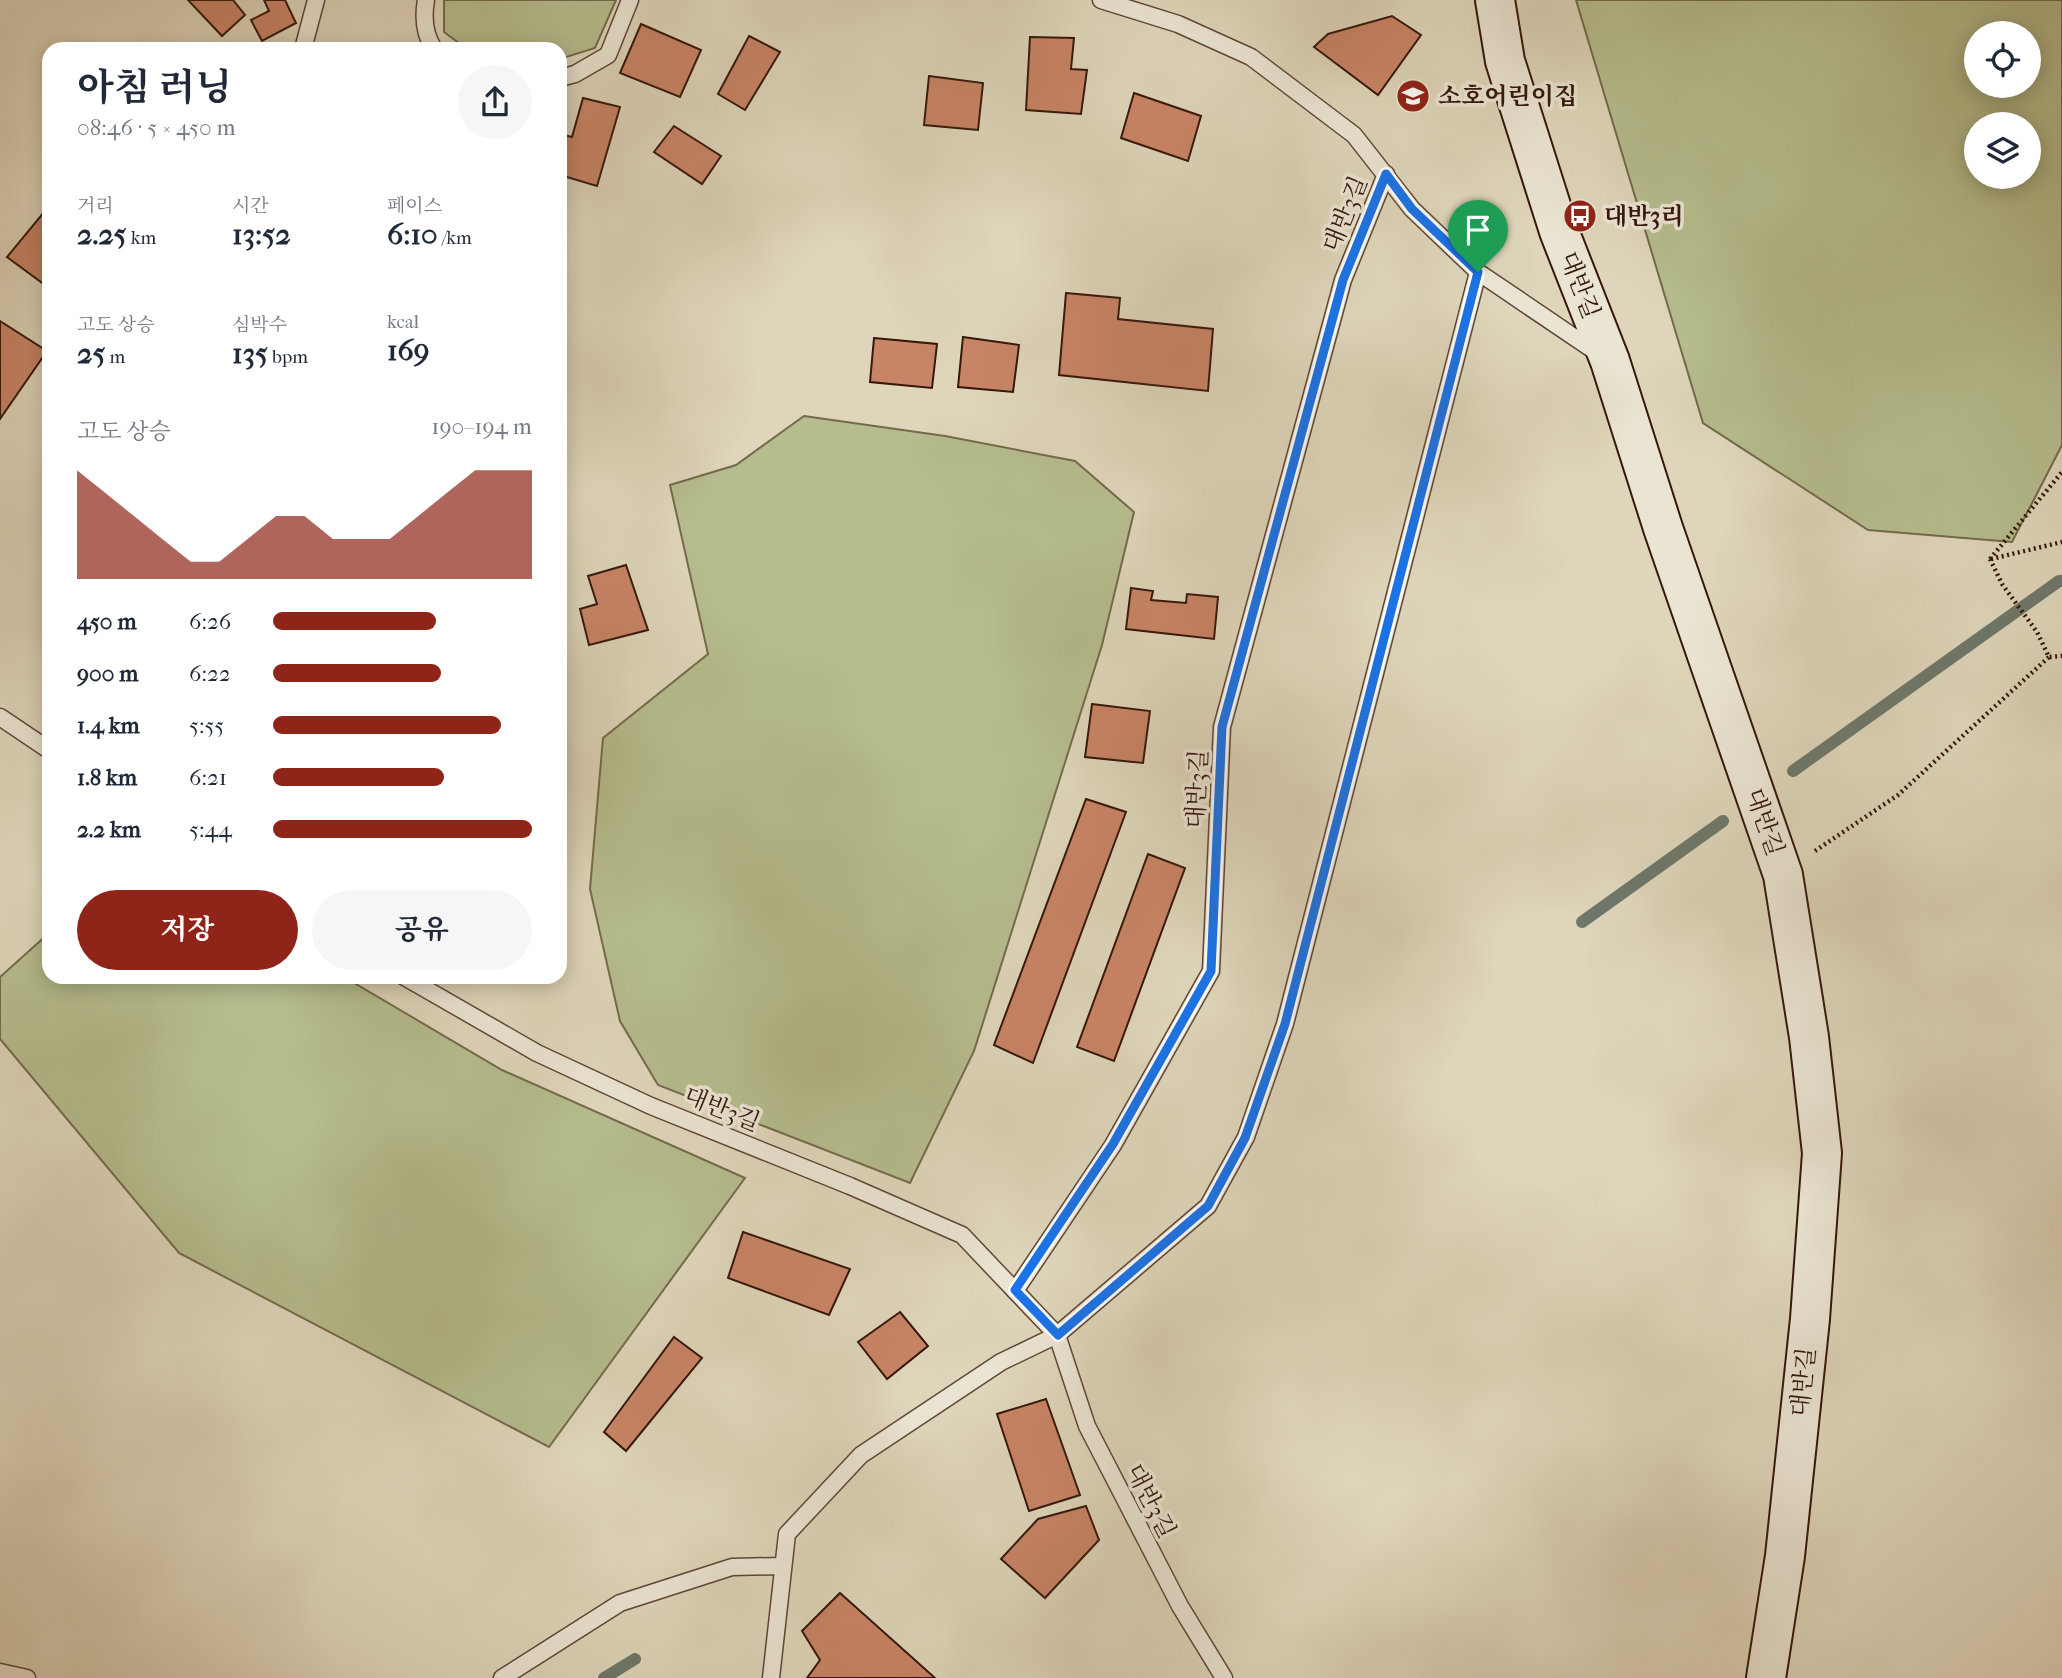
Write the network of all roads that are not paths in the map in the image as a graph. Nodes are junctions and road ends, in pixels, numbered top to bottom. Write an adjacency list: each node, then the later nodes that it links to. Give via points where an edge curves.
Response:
1 (317, 0): 6 (lane)
2 (426, 0): 7 (lane, via 423,16)
3 (630, 0): 8 (lane, via 608,55)
4 (1101, 0): 9 (lane, 대반3길, via 1178,24 1251,57 1354,135)
5 (1495, 0): 11 (street, 대반길, via 1505,61 1559,231)
6 (305, 42)
7 (430, 42)
8 (567, 76)
9 (1386, 174): 10 (lane, 대반3길, via 1412,209); 15 (lane, 대반3길, via 1343,280 1222,727 1211,971 1113,1144)
10 (1478, 272): 11 (lane, 대반3길); 16 (lane, via 1285,1024 1245,1138 1208,1206)
11 (1609, 361): 23 (street, 대반길, via 1783,875 1809,1037 1822,1153 1785,1556)
12 (0, 717): 13 (lane)
13 (42, 745)
14 (417, 984): 15 (lane, 대반3길, via 550,1059 651,1106 962,1235)
15 (1015, 1290): 16 (lane, 대반3길)
16 (1058, 1335): 17 (lane, via 1001,1362 861,1455 787,1534); 22 (lane, 대반3길, via 1087,1426 1180,1606)
17 (783, 1566): 20 (lane, via 732,1567 620,1603); 21 (lane)
18 (0, 1672): 19 (lane)
19 (27, 1678)
20 (502, 1678)
21 (771, 1678)
22 (1224, 1678)
23 (1766, 1678)

